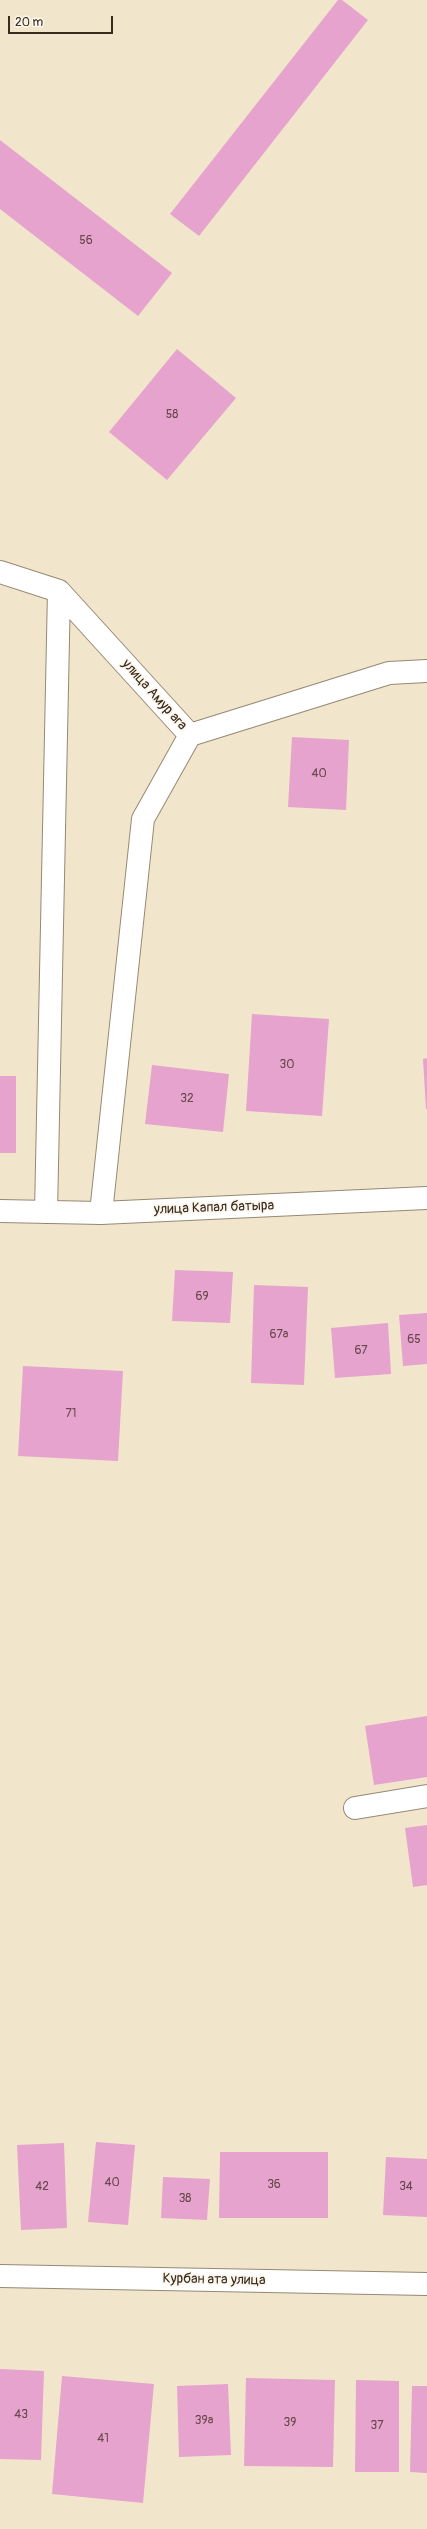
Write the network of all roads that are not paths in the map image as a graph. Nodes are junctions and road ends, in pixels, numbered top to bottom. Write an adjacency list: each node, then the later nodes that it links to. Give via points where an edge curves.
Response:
1 (0, 572): 2 (street, улица Амур ага)
2 (59, 591): 4 (street, улица Амур ага); 7 (street)
3 (427, 671): 4 (street, улица Амур ага, via 389,673)
4 (190, 735): 8 (street, via 143,819)
5 (427, 1198): 8 (street, улица Капал батыра)
6 (0, 1211): 7 (street, улица Капал батыра)
7 (46, 1212): 8 (street, улица Капал батыра)
8 (101, 1213)
9 (427, 1796): 10 (street)
10 (355, 1808)
11 (0, 2276): 12 (street, Курбан ата улица)
12 (427, 2284)

